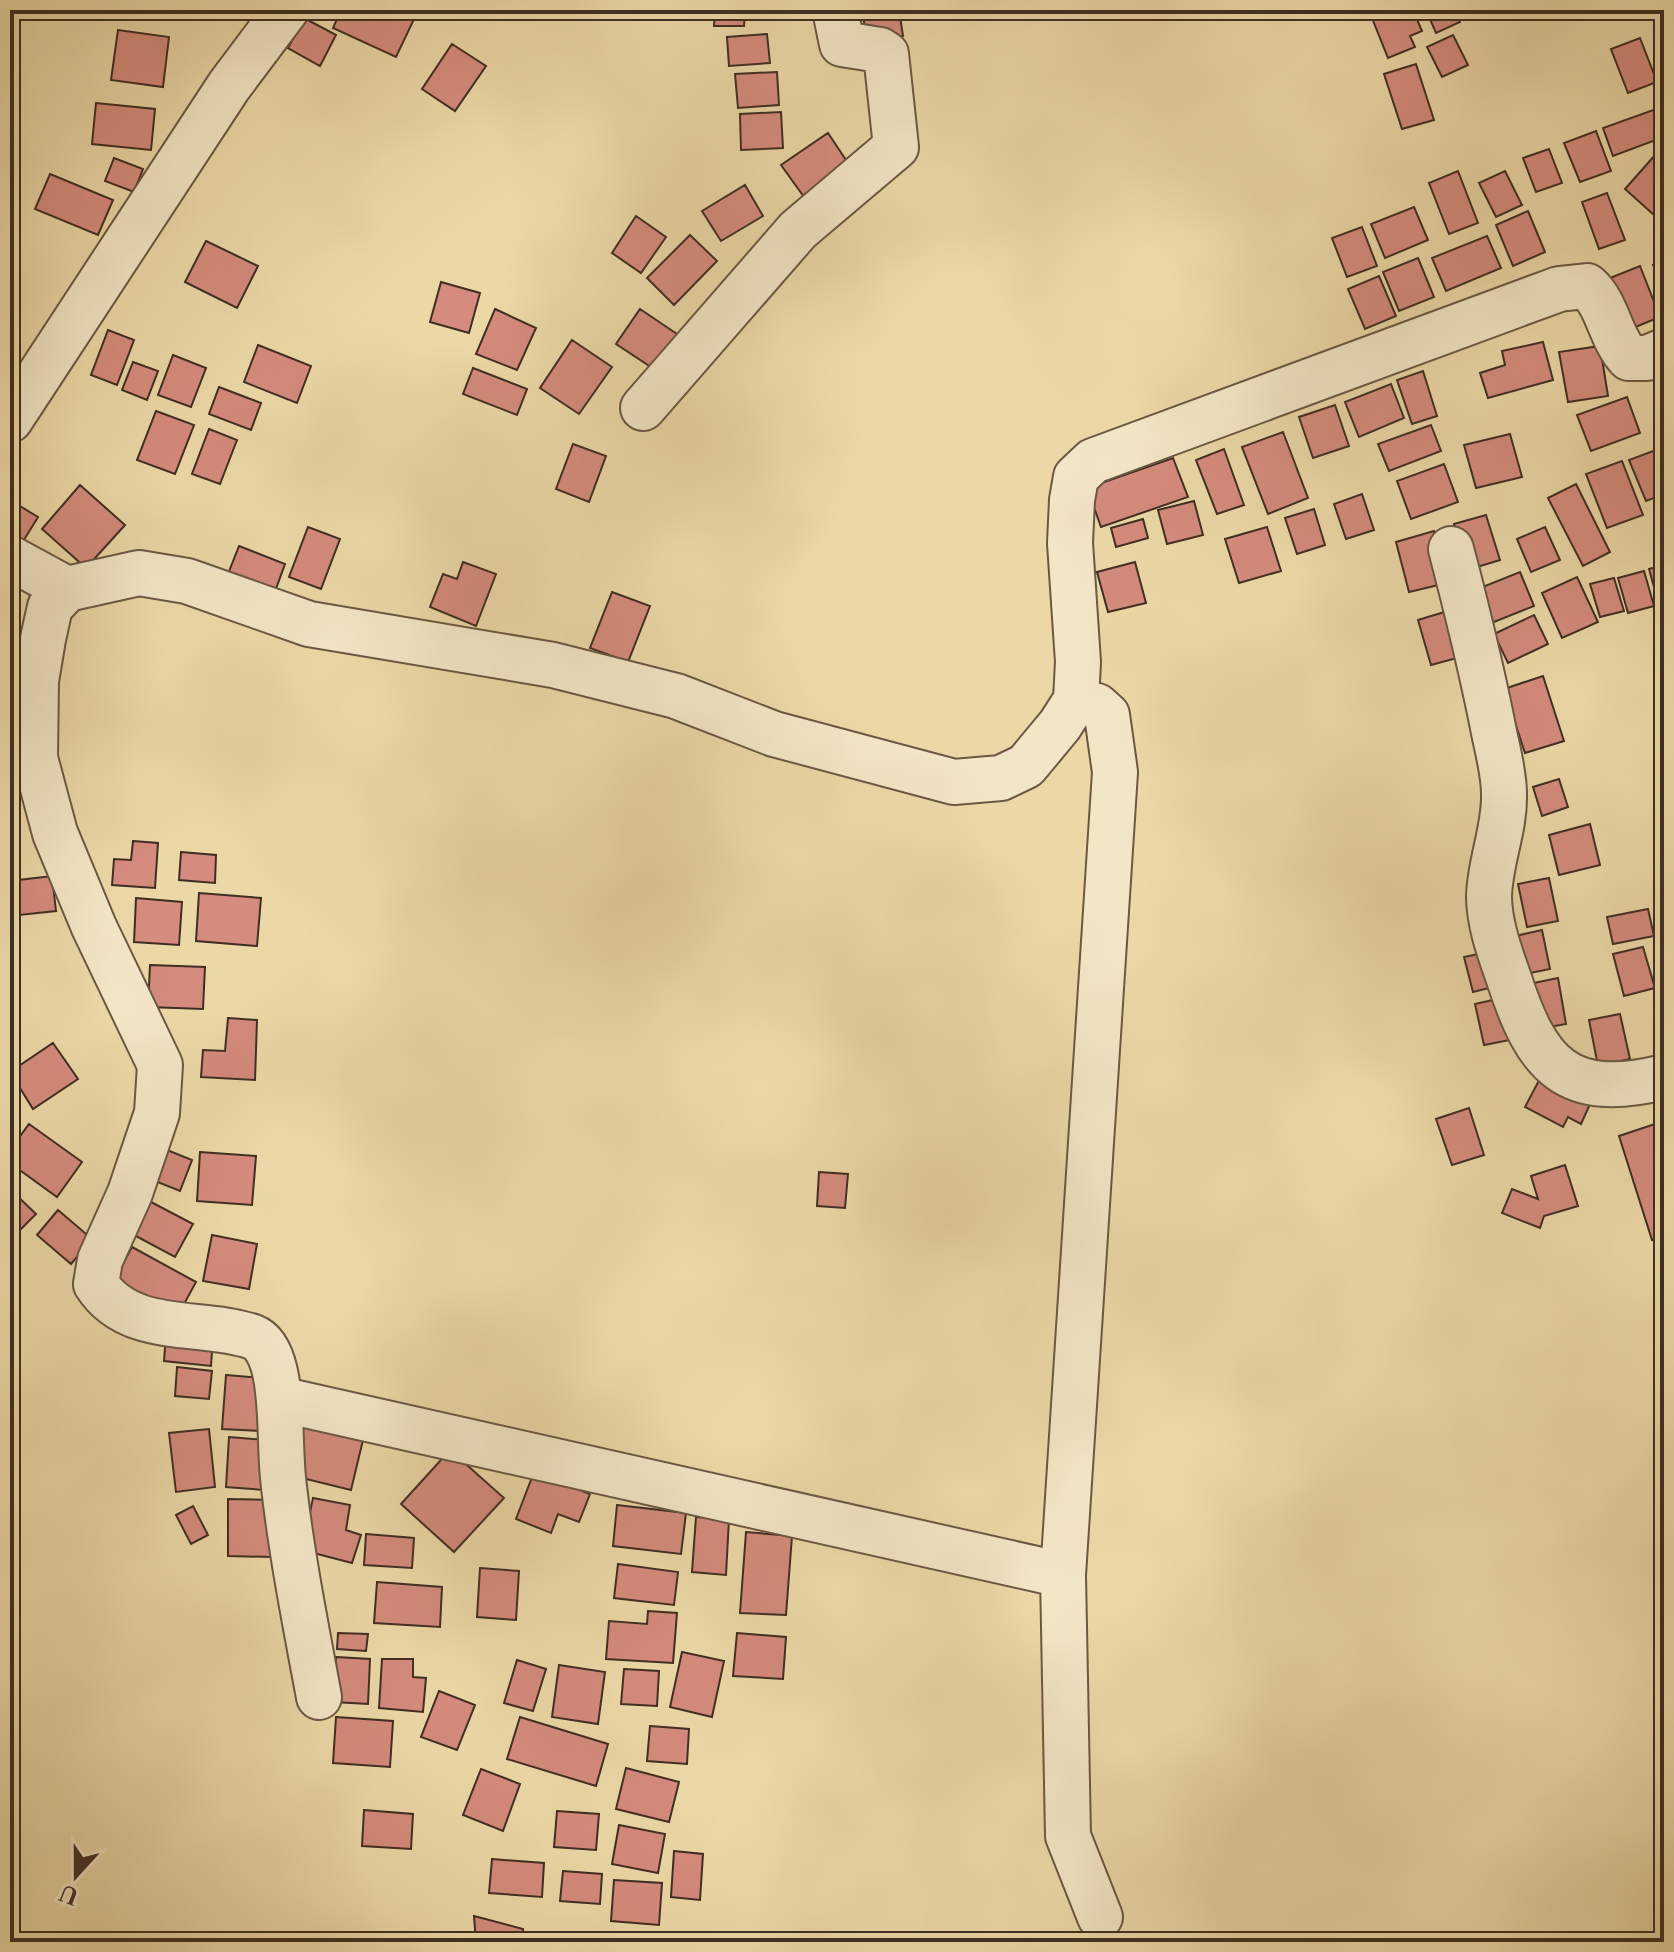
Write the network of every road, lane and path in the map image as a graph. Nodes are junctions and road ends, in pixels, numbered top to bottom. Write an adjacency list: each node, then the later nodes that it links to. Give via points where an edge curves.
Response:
1 (286, 10): 5 (street, via 229,86)
2 (835, 10): 4 (street, via 842,44 886,54 896,147 798,230)
3 (1664, 351): 9 (street, via 1629,358 1595,293 1587,286 1559,289 1093,461 1076,477 1072,500)
4 (643, 408)
5 (10, 420)
6 (1451, 549): 10 (street, via 1478,654 1504,793 1490,875 1491,920 1525,1028 1556,1068 1573,1076 1619,1084)
7 (10, 558): 8 (street)
8 (67, 589): 9 (street, via 139,573 187,581 309,624 553,665 676,696 774,734 954,782 1001,778 1026,766); 11 (street, via 50,607 43,639 36,681 35,758 55,833 160,1065 157,1113 100,1260 96,1284 115,1303 157,1322 253,1337 269,1355)
9 (1076, 700): 12 (street, via 1107,715 1115,772)
10 (1664, 1077)
11 (279, 1399): 12 (street); 13 (street, via 284,1486)
12 (1063, 1575): 14 (street, via 1068,1836)
13 (319, 1697)
14 (1100, 1917)

